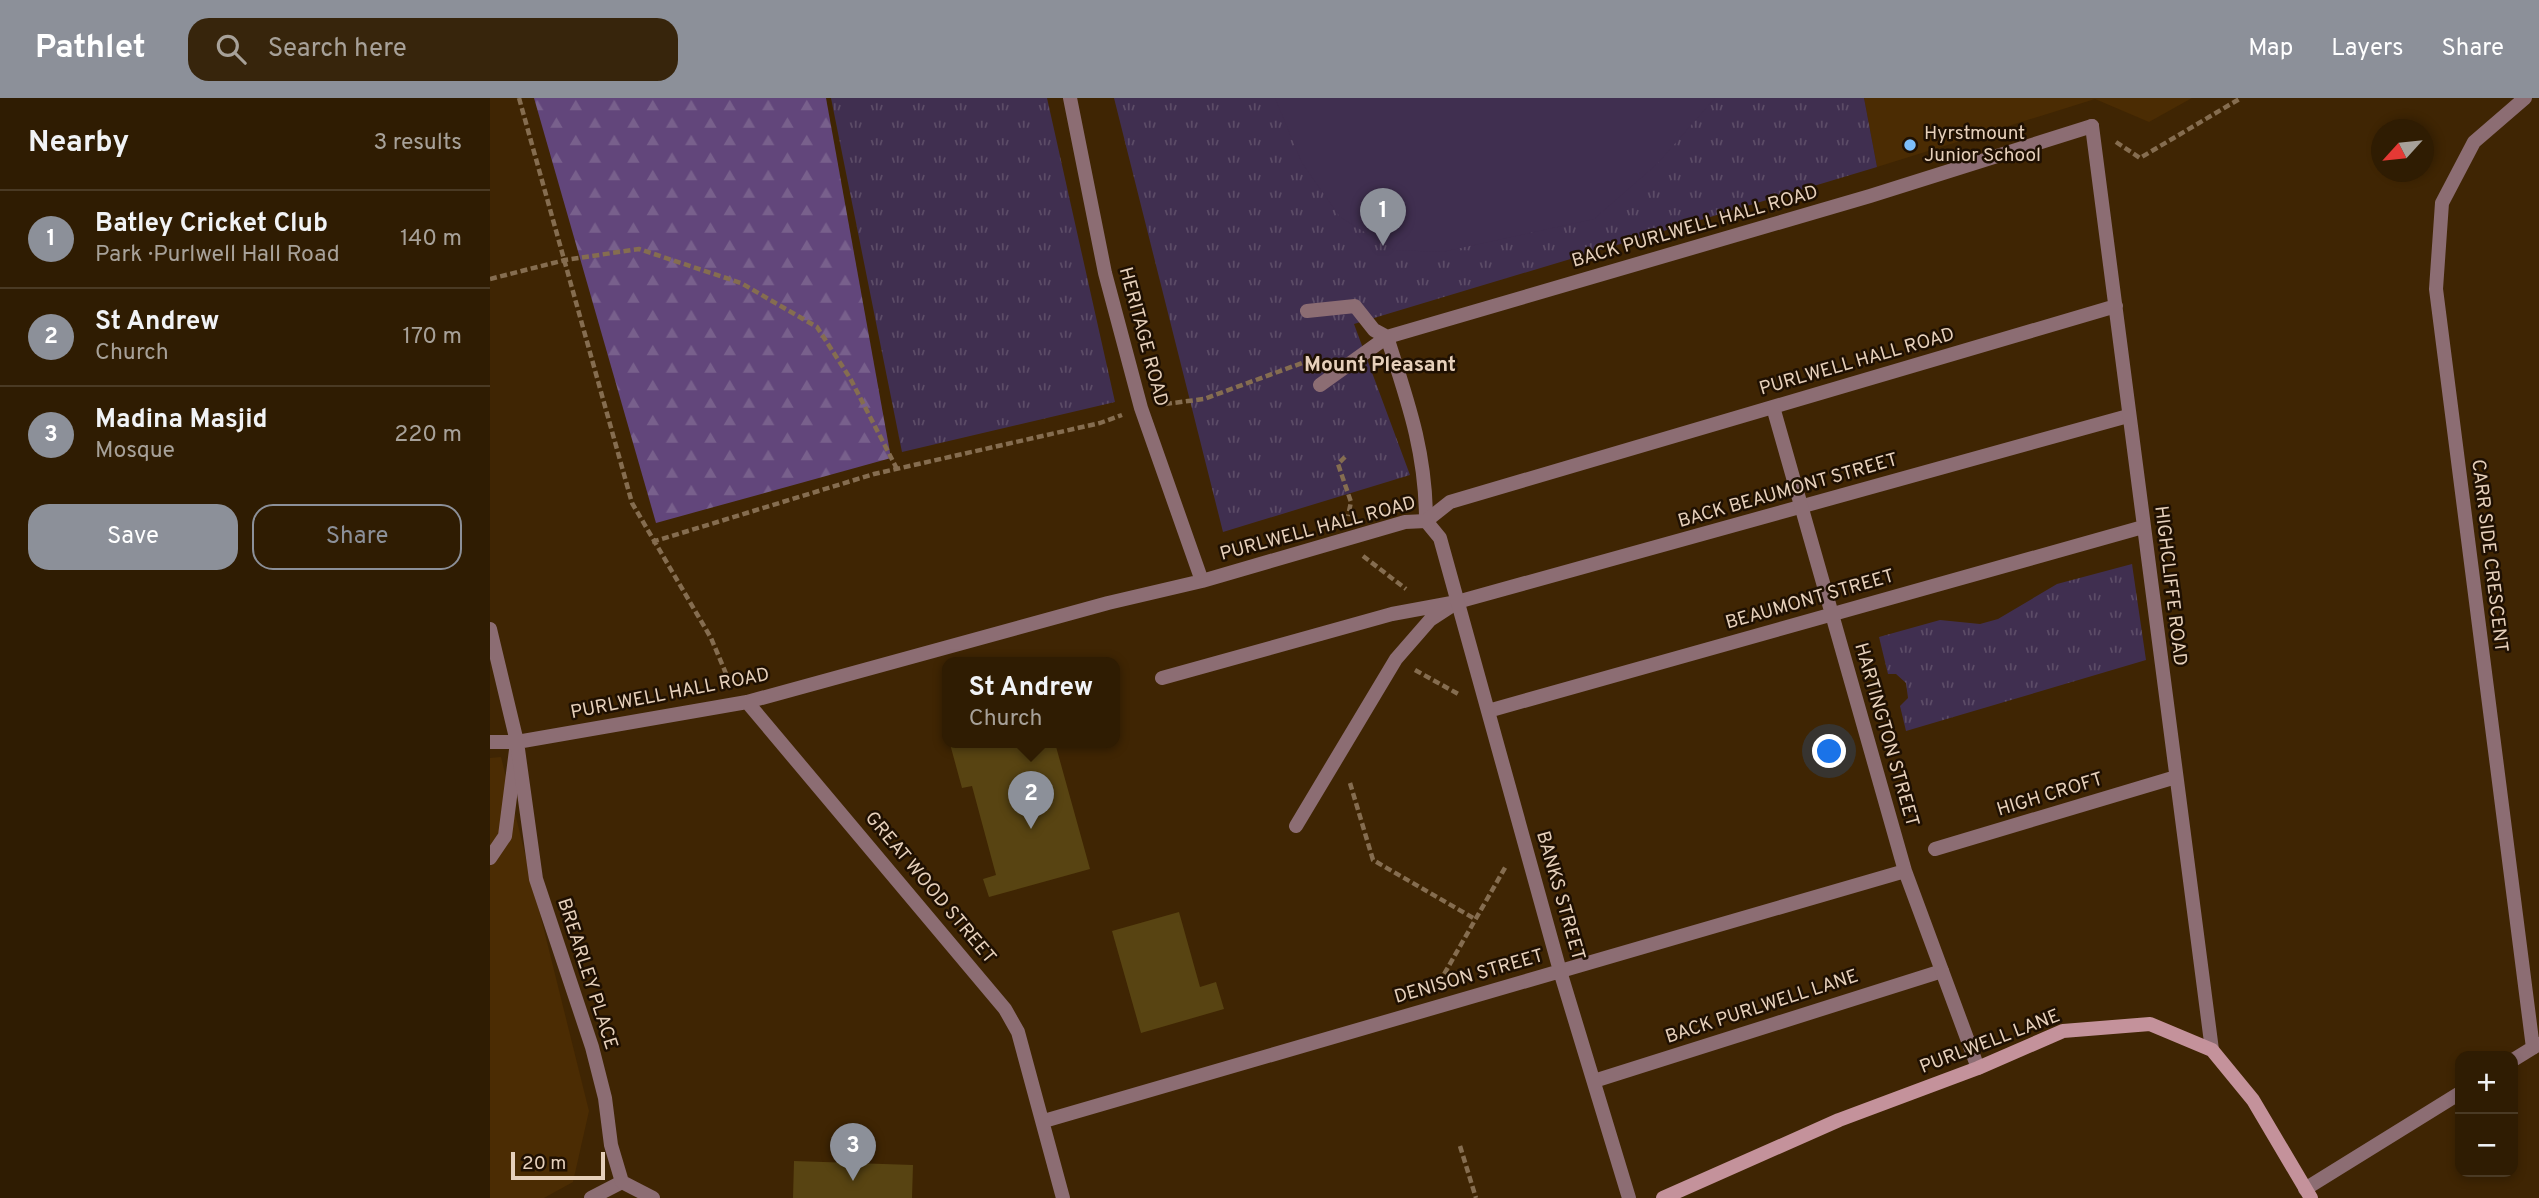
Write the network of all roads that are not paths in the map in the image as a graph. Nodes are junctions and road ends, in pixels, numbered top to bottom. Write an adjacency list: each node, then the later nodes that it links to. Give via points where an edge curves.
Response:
1 (1070, 98): 13 (street, HERITAGE ROAD, via 1105,272 1141,408)
2 (2525, 98): 29 (street, CARR SIDE CRESCENT, via 2474,142 2442,203 2436,289)
3 (2092, 126): 4 (street, HIGHCLIFFE ROAD); 6 (street, BACK PURLWELL HALL ROAD)
4 (2116, 306): 8 (street, PURLWELL HALL ROAD); 9 (street, HIGHCLIFFE ROAD)
5 (1307, 311): 6 (street, via 1355,306 1374,330)
6 (1387, 337): 7 (street, BACK PURLWELL HALL ROAD); 11 (street, via 1419,438)
7 (1320, 385)
8 (1773, 407): 10 (street, HARTINGTON STREET); 11 (street, PURLWELL HALL ROAD, via 1450,502)
9 (2128, 416): 10 (street, BACK BEAUMONT STREET); 12 (street, HIGHCLIFFE ROAD)
10 (1802, 508): 14 (street, BACK BEAUMONT STREET); 15 (street, HARTINGTON STREET)
11 (1426, 521): 13 (street, PURLWELL HALL ROAD, via 1405,522); 14 (street, BANKS STREET, via 1440,538)
12 (2143, 527): 15 (street, BEAUMONT STREET); 22 (street, HIGHCLIFFE ROAD)
13 (1202, 581): 18 (street, PURLWELL HALL ROAD)
14 (1457, 602): 17 (street, via 1392,614); 19 (street, BANKS STREET); 23 (street, via 1430,620 1396,659)
15 (1832, 614): 19 (street, BEAUMONT STREET); 26 (street, HARTINGTON STREET)
16 (490, 629): 21 (street, BREARLEY PLACE)
17 (1162, 678)
18 (747, 702): 21 (street, PURLWELL HALL ROAD); 35 (street, GREAT WOOD STREET, via 1005,1009 1018,1032)
19 (1488, 711): 27 (street, BANKS STREET)
20 (490, 742): 21 (street, PURLWELL HALL ROAD)
21 (517, 742): 25 (street, via 505,836); 36 (street, BREARLEY PLACE, via 536,879 592,1047)
22 (2176, 777): 24 (street, HIGH CROFT); 30 (street, HIGHCLIFFE ROAD)
23 (1296, 826)
24 (1935, 849)
25 (490, 858)
26 (1905, 871): 27 (street, DENISON STREET); 28 (street, HARTINGTON STREET)
27 (1560, 971): 33 (street, BANKS STREET); 35 (street, DENISON STREET)
28 (1942, 971): 32 (street, HARTINGTON STREET); 33 (street, BACK PURLWELL LANE)
29 (2536, 1046): 31 (street)
30 (2211, 1051): 32 (street, PURLWELL LANE, via 2150,1024 2063,1031); 37 (street, PURLWELL LANE, via 2253,1100)
31 (2518, 1057)
32 (1978, 1068): 42 (street, PURLWELL LANE, via 1839,1120)
33 (1594, 1081): 41 (street, BANKS STREET)
34 (2455, 1096): 37 (street)
35 (1044, 1121): 40 (street, GREAT WOOD STREET)
36 (622, 1182): 38 (street); 39 (street)
37 (2308, 1193)
38 (591, 1198)
39 (653, 1198)
40 (1063, 1198)
41 (1629, 1198)
42 (1663, 1198)

